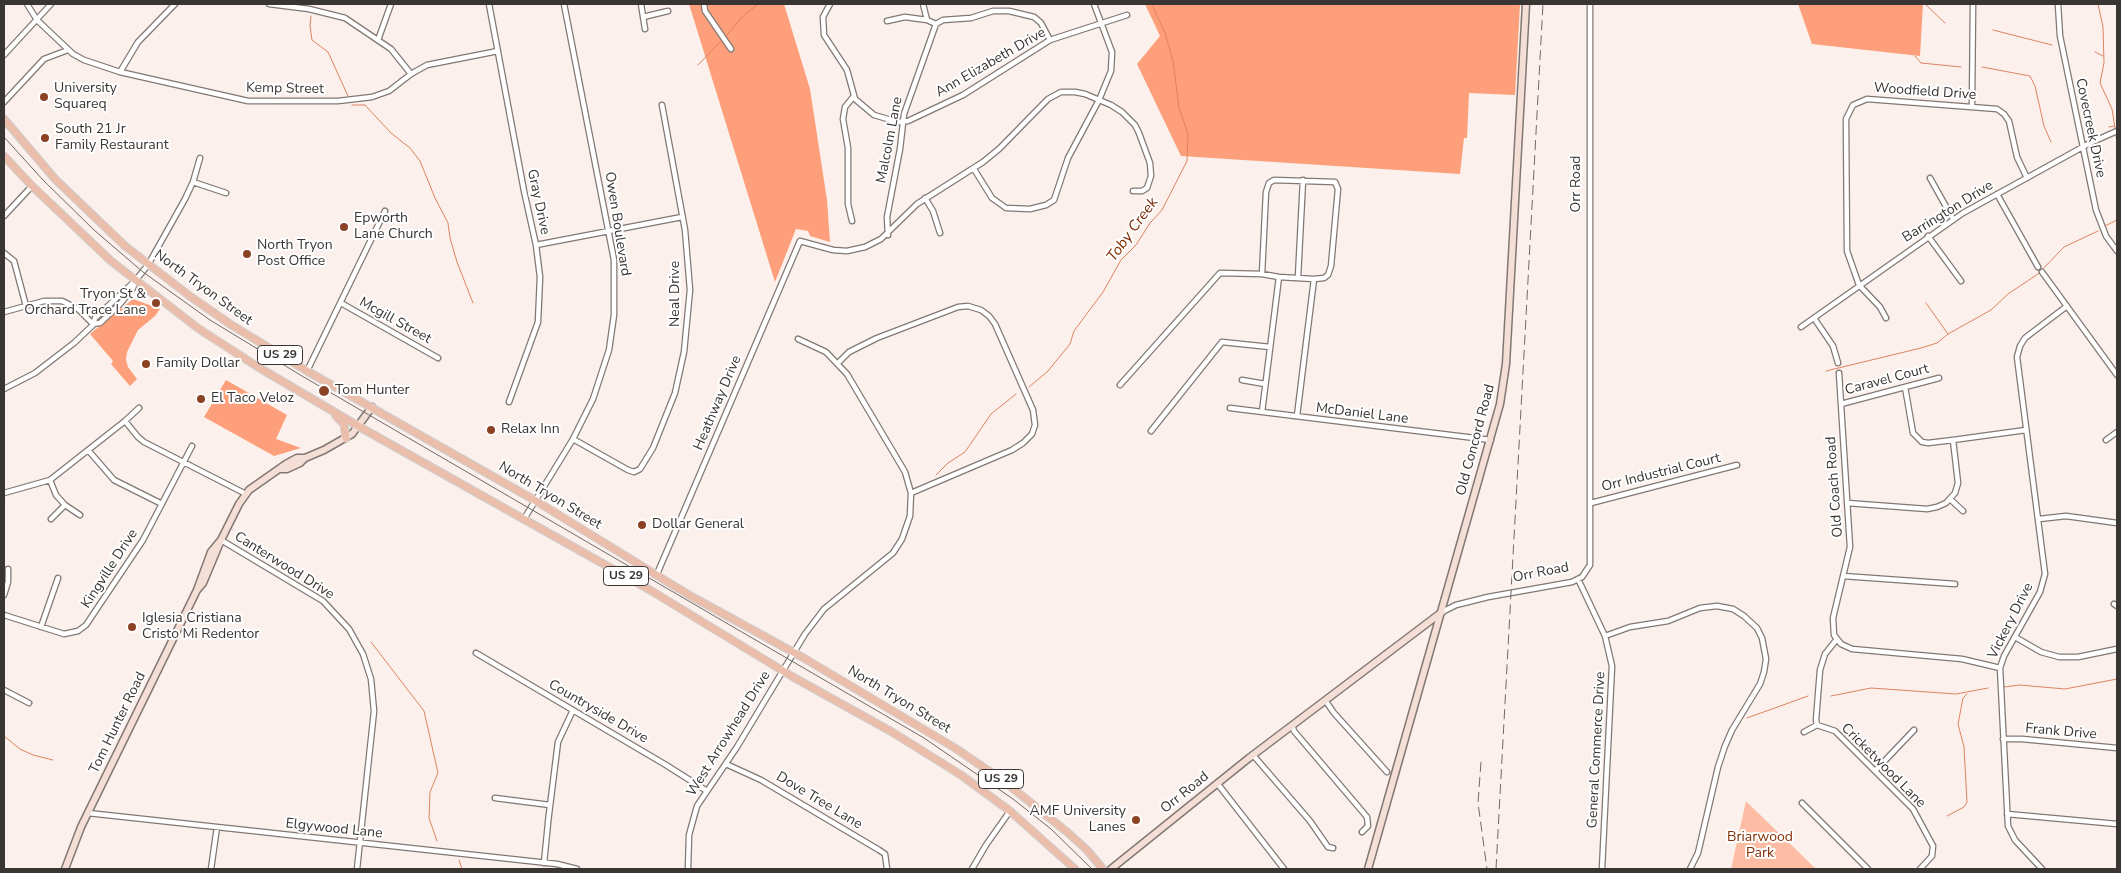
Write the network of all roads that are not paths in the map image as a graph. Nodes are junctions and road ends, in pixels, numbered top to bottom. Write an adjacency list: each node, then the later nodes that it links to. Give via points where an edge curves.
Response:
1 (27, 4): 20 (street, Kemp Street)
2 (51, 4): 20 (street)
3 (175, 4): 32 (street, via 138,42)
4 (269, 4): 26 (street, via 345,18)
5 (391, 4): 26 (street)
6 (489, 4): 30 (street, Gray Drive)
7 (564, 4): 60 (street, Owen Boulevard)
8 (640, 4): 19 (street)
9 (704, 4): 28 (street, via 705,12)
10 (830, 4): 34 (street, via 823,17 824,35 847,70)
11 (922, 4): 21 (street)
12 (1094, 4): 24 (street)
13 (1526, 4): 114 (street, Old Concord Road, via 1506,364)
14 (1590, 4): 127 (street, Orr Road)
15 (1974, 4): 38 (street)
16 (2058, 4): 42 (street, Covecreek Drive, via 2060,36)
17 (668, 11): 19 (street)
18 (1127, 15): 24 (street, Ann Elizabeth Drive)
19 (643, 17): 25 (street)
20 (37, 20): 29 (street, Kemp Street); 31 (street)
21 (927, 20): 22 (street, via 899,18); 23 (street)
22 (887, 22)
23 (936, 24): 27 (street, via 942,20 971,18 993,10 1009,11 1034,17); 40 (street, Malcolm Lane, via 909,96)
24 (1102, 24): 27 (street, Ann Elizabeth Drive); 35 (street, via 1113,64)
25 (645, 30)
26 (378, 40): 33 (street, via 395,53)
27 (1050, 40): 40 (street, Ann Elizabeth Drive, via 963,94)
28 (732, 49)
29 (68, 50): 32 (street, Kemp Street, via 84,60); 36 (street, via 44,59)
30 (498, 51): 33 (street, Kemp Street, via 436,62); 64 (street, Gray Drive)
31 (4, 55)
32 (120, 72): 33 (street, Kemp Street, via 248,101 291,102 372,97 389,91)
33 (412, 74)
34 (854, 96): 40 (street, via 874,115); 59 (street, via 845,107 843,119)
35 (1099, 100): 45 (street, via 1075,92 1053,95); 45 (street, via 1068,158 1055,198 1048,204 1020,210 1006,208 992,198); 51 (street, via 1122,112 1139,132 1152,176 1144,190)
36 (4, 102)
37 (662, 106): 57 (street, Neal Drive)
38 (1972, 106): 47 (street, Woodfield Drive, via 1997,109 2006,116 2017,157); 76 (street, Woodfield Drive, via 1867,99 1848,113 1846,240 1848,259)
39 (4, 119): 67 (main road, North Tryon Street / US 29, via 55,179)
40 (903, 122): 62 (street, Malcolm Lane, via 886,217)
41 (2117, 131): 42 (street, Barrington Drive)
42 (2083, 147): 47 (street, Barrington Drive); 65 (street, Covecreek Drive, via 2099,220)
43 (4, 156): 50 (main road, US 29)
44 (200, 158): 49 (street)
45 (974, 169): 54 (street)
46 (1930, 178): 58 (street)
47 (2027, 178): 53 (street, Barrington Drive)
48 (1303, 180): 70 (street, via 1274,180 1267,187); 72 (street); 73 (street, via 1333,181 1338,189 1330,272 1324,278)
49 (193, 182): 52 (street); 67 (street)
50 (32, 186): 56 (street); 74 (main road, US 29)
51 (1133, 191)
52 (226, 193)
53 (1997, 194): 58 (street, Barrington Drive); 68 (street)
54 (925, 198): 61 (street); 62 (street)
55 (385, 211): 77 (street)
56 (4, 216)
57 (682, 216): 60 (street); 113 (street, Neal Drive, via 690,290 684,352 675,393 645,464 640,470 628,470)
58 (1953, 220): 63 (street, Barrington Drive)
59 (852, 221)
60 (609, 231): 64 (street); 113 (street, Owen Boulevard, via 615,291 609,350 594,399)
61 (940, 233)
62 (888, 234): 139 (street, Heathway Drive, via 865,248 847,251 800,240)
63 (1928, 236): 75 (street); 76 (street, Barrington Drive)
64 (536, 245): 99 (street, Gray Drive, via 540,277 538,322)
65 (2117, 251)
66 (4, 253): 78 (street, via 14,261)
67 (148, 265): 74 (street); 90 (main road, North Tryon Street / US 29, via 230,324)
68 (2038, 267)
69 (2042, 272): 79 (street)
70 (1262, 274): 71 (street); 96 (street, via 1220,273)
71 (1279, 277): 72 (street); 86 (street)
72 (1298, 277): 73 (street)
73 (1314, 278): 106 (street)
74 (135, 281): 83 (street, via 95,318); 103 (main road, US 29, via 199,329)
75 (1961, 281)
76 (1859, 285): 81 (street, Barrington Drive); 82 (street, Woodfield Drive)
77 (341, 303): 87 (street, Mcgill Street); 90 (street)
78 (26, 306): 80 (street); 83 (street, via 62,301 78,309)
79 (2067, 306): 92 (street); 109 (street, Vickery Drive, via 2029,333 2018,350)
80 (4, 312)
81 (1814, 318): 84 (street, Barrington Drive); 89 (street, via 1833,346)
82 (1886, 318)
83 (93, 324): 98 (street, via 40,369)
84 (1801, 327)
85 (798, 339): 88 (street, via 826,352)
86 (1270, 347): 95 (street); 110 (street, via 1222,342)
87 (438, 358)
88 (838, 363): 123 (street, via 901,462); 123 (street, via 849,352 877,338 958,307 981,310 995,324 1033,410 1032,434 1012,450)
89 (1838, 363)
90 (307, 371): 101 (main road, North Tryon Street / US 29)
91 (1839, 373): 100 (street, Old Coach Road)
92 (2117, 375)
93 (1939, 378): 97 (street, Caravel Court)
94 (1242, 380): 95 (street)
95 (1266, 384): 105 (street)
96 (1120, 386)
97 (1905, 387): 100 (street, Caravel Court); 115 (street, via 1915,437 1928,443)
98 (4, 389)
99 (510, 402)
100 (1841, 404): 128 (street, Old Coach Road)
101 (372, 407): 108 (street, Tom Hunter Road); 126 (main road, North Tryon Street / US 29)
102 (139, 408): 107 (street)
103 (328, 408): 108 (main road, US 29); 112 (main road, via 344,424)
104 (1230, 408): 105 (street, McDaniel Lane)
105 (1262, 412): 106 (street, McDaniel Lane)
106 (1297, 416): 114 (street, McDaniel Lane)
107 (125, 421): 118 (street); 119 (street, via 141,440)
108 (358, 426): 112 (street, Tom Hunter Road); 135 (main road, US 29)
109 (2026, 430): 115 (street); 134 (street, Vickery Drive)
110 (1151, 431)
111 (2117, 432): 116 (street)
112 (346, 438): 124 (street, Tom Hunter Road, via 263,478)
113 (573, 439): 126 (street, Owen Boulevard)
114 (1491, 440): 145 (street, Old Concord Road)
115 (1953, 440): 125 (street, via 1959,476)
116 (2106, 440)
117 (192, 446): 119 (street, Kingville Drive)
118 (88, 450): 121 (street); 129 (street, via 114,480)
119 (184, 461): 124 (street); 129 (street, Kingville Drive)
120 (1737, 465): 127 (street, Orr Industrial Court)
121 (50, 480): 122 (street); 130 (street)
122 (4, 493)
123 (911, 493): 152 (street, West Arrowhead Drive, via 907,526 898,547 824,609)
124 (246, 494): 137 (street, Tom Hunter Road)
125 (1950, 499): 128 (street, via 1931,509); 131 (street)
126 (536, 501): 135 (street, Owen Boulevard); 139 (main road, North Tryon Street / US 29)
127 (1591, 503): 142 (street, Orr Road, via 1591,559)
128 (1847, 503): 140 (street, Old Coach Road, via 1850,547)
129 (162, 504): 147 (street, Kingville Drive, via 143,540 86,625 78,631 64,634)
130 (65, 506): 132 (street); 133 (street)
131 (1963, 511)
132 (80, 515)
133 (51, 519)
134 (2039, 519): 136 (street, via 2066,516); 149 (street, Vickery Drive, via 2044,579 2038,598)
135 (524, 520): 155 (main road, US 29, via 650,590)
136 (2117, 523)
137 (221, 540): 176 (street, Tom Hunter Road, via 203,583); 181 (street, Canterwood Drive, via 323,601 349,629 363,654 371,679 374,711)
138 (8, 569): 144 (street)
139 (657, 574): 152 (main road, North Tryon Street / US 29, via 722,614)
140 (1843, 576): 143 (street); 150 (street, Old Coach Road, via 1832,624)
141 (58, 578): 147 (street)
142 (1578, 580): 145 (street, Orr Road, via 1488,597); 148 (street, General Commerce Drive)
143 (1955, 584)
144 (4, 595)
145 (1442, 612): 157 (street, Orr Road); 197 (street, Old Concord Road)
146 (4, 615): 147 (street, Kingville Drive)
147 (41, 627)
148 (1605, 636): 198 (street, General Commerce Drive, via 1611,655 1612,676); 199 (street, via 1717,606 1733,609 1744,616 1762,638 1766,650 1764,672 1725,746 1698,852)
149 (2015, 637): 151 (street, via 2037,650 2059,657); 154 (street, Vickery Drive)
150 (1837, 639): 154 (street, via 1852,649 1969,660); 161 (street, via 1822,661)
151 (2117, 649)
152 (794, 652): 155 (street, West Arrowhead Drive); 194 (main road, North Tryon Street / US 29, via 920,726 1005,782 1086,849)
153 (476, 654): 159 (street, Countryside Drive)
154 (2000, 668): 164 (street, Vickery Drive)
155 (782, 670): 167 (street, West Arrowhead Drive); 175 (main road, US 29, via 892,732 961,775)
156 (4, 690): 158 (street)
157 (1325, 700): 160 (street, Orr Road); 169 (street)
158 (29, 703)
159 (573, 710): 171 (street, Countryside Drive); 174 (street, via 558,742)
160 (1292, 725): 166 (street, Orr Road); 180 (street, via 1367,817 1368,826)
161 (1817, 725): 163 (street); 168 (street, Cricketwood Lane, via 1835,731)
162 (1914, 730): 168 (street)
163 (1804, 732)
164 (2003, 739): 165 (street, Frank Drive); 177 (street, Vickery Drive)
165 (2117, 748)
166 (1252, 755): 170 (street, Orr Road); 182 (street, via 1310,821 1328,847)
167 (726, 764): 171 (street, West Arrowhead Drive); 191 (street, Dove Tree Lane, via 761,780 879,850 885,854)
168 (1875, 771): 201 (street, Cricketwood Lane, via 1913,809 1932,842 1932,856)
169 (1387, 772)
170 (1217, 783): 195 (street, Orr Road); 196 (street)
171 (707, 791): 190 (street, West Arrowhead Drive, via 691,825)
172 (495, 798): 174 (street)
173 (1802, 803): 200 (street)
174 (550, 805): 183 (street)
175 (1010, 811): 185 (street); 193 (main road, US 29)
176 (88, 813): 179 (street, Elgywood Lane); 186 (street, Tom Hunter Road)
177 (2007, 814): 178 (street); 184 (street, Vickery Drive, via 2012,837)
178 (2117, 824)
179 (217, 828): 181 (street, Elgywood Lane); 187 (street)
180 (1362, 832)
181 (360, 843): 183 (street, Elgywood Lane); 188 (street, Canterwood Drive)
182 (1333, 848)
183 (544, 863): 189 (street, Elgywood Lane)
184 (2037, 864): 202 (street); 203 (street, Vickery Drive)
185 (973, 867): 192 (street)
186 (65, 869)
187 (212, 869)
188 (357, 869)
189 (577, 869)
190 (688, 869)
191 (887, 869)
192 (979, 869)
193 (1075, 869)
194 (1103, 869)
195 (1111, 869)
196 (1284, 869)
197 (1368, 869)
198 (1602, 869)
199 (1690, 869)
200 (1868, 869)
201 (1920, 869)
202 (2032, 869)
203 (2042, 869)

